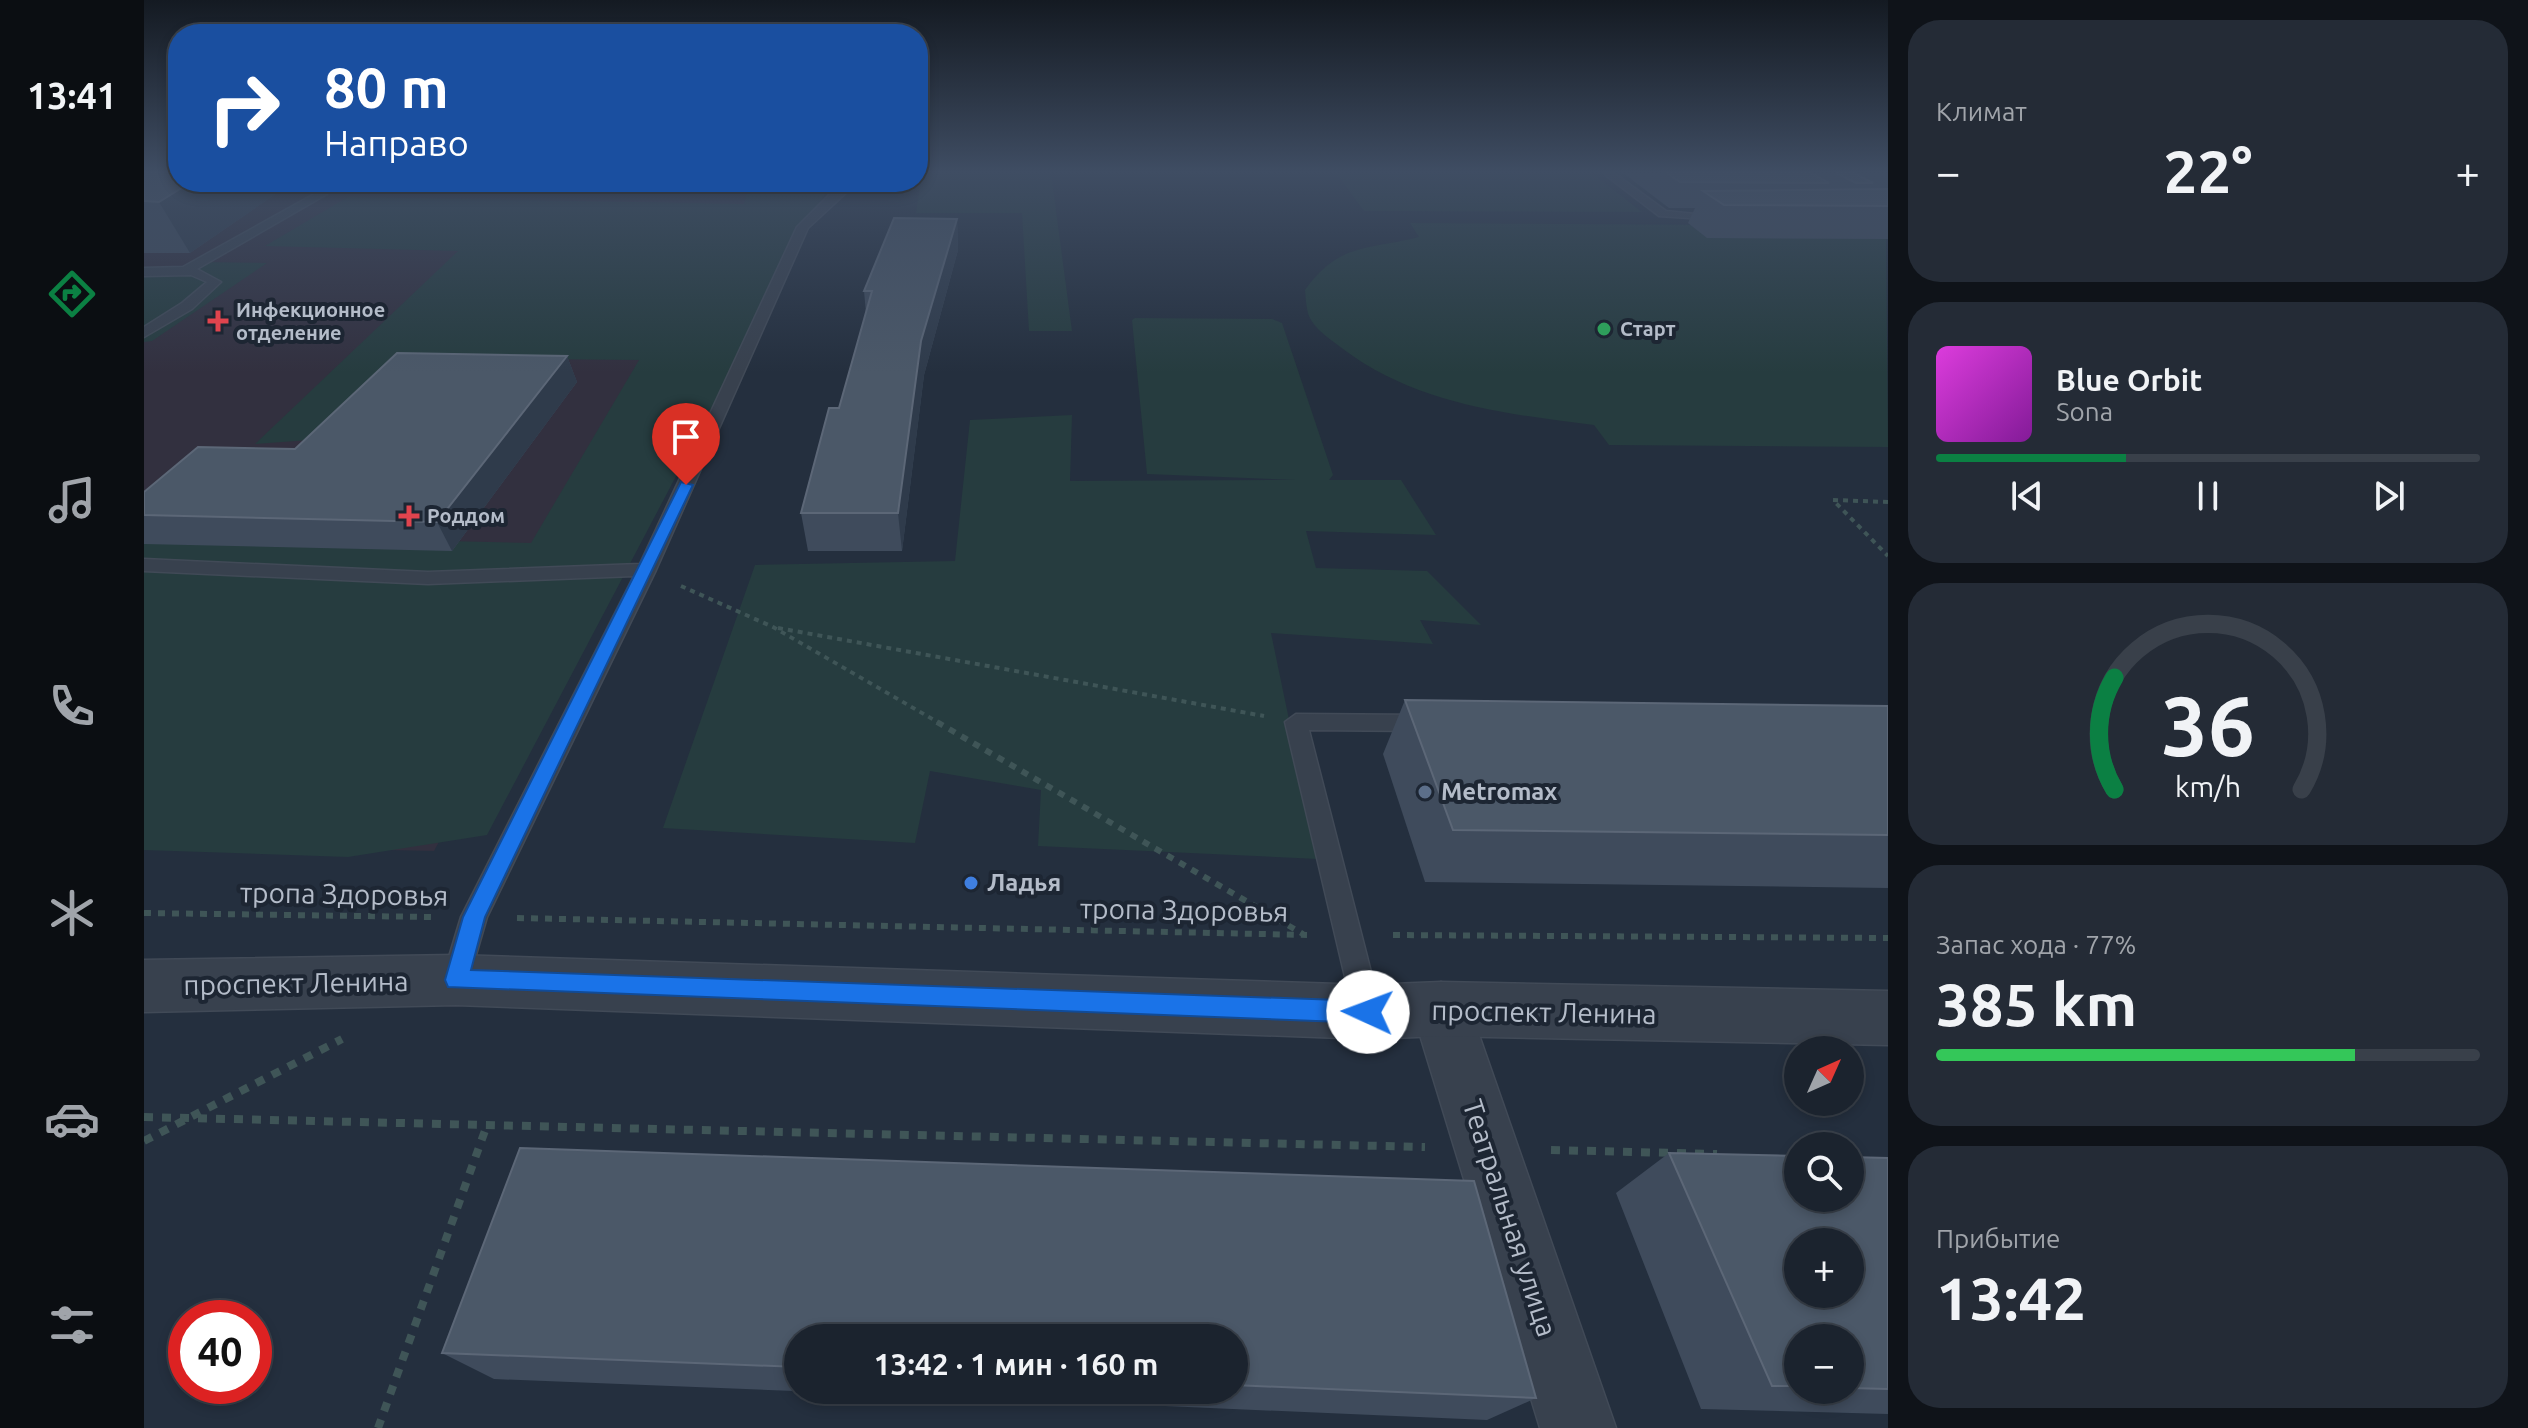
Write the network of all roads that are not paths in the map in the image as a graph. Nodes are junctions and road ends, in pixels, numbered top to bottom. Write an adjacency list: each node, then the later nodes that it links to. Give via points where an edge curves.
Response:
1 (241, 240): 4 (lane)
2 (797, 240): 7 (lane)
3 (144, 272): 4 (lane)
4 (184, 272): 5 (lane, via 208,275 215,282)
5 (144, 333)
6 (144, 565): 7 (lane, via 428,578)
7 (647, 570): 9 (lane, via 474,917)
8 (1440, 723): 12 (lane, via 1296,722)
9 (456, 980): 10 (street, проспект Ленина); 12 (street, проспект Ленина)
10 (144, 986)
11 (1441, 1009): 12 (street, проспект Ленина); 13 (street, проспект Ленина); 14 (street, Театральная улица)
12 (1368, 1012)
13 (1888, 1018)
14 (1578, 1428)

